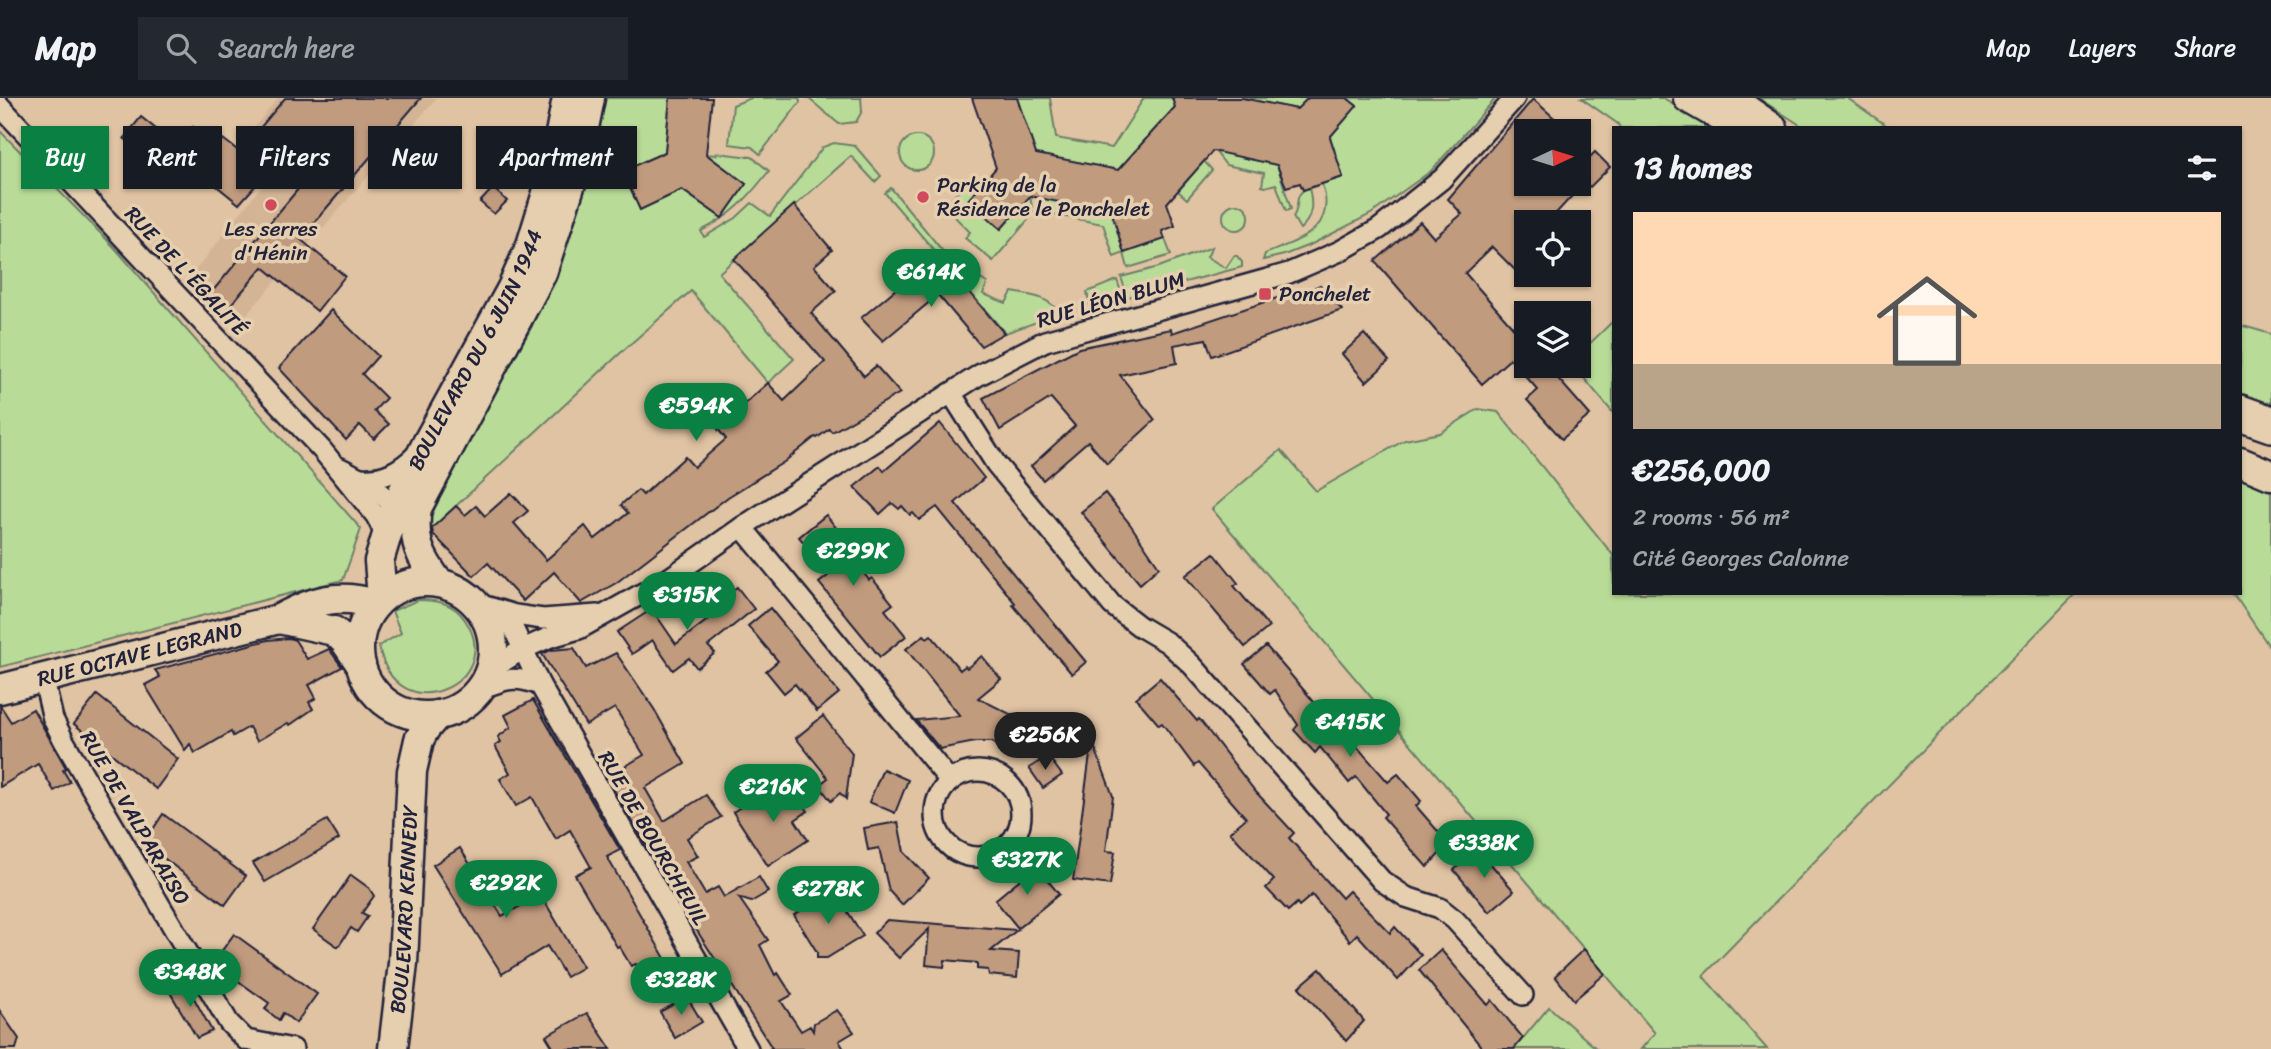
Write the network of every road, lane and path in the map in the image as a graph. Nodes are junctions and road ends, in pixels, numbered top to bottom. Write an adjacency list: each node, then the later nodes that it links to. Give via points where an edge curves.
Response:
1 (567, 98): 13 (main road, BOULEVARD DU 6 JUIN 1944, via 551,180 531,245)
2 (590, 98): 21 (main road, BOULEVARD DU 6 JUIN 1944, via 576,168 542,273 417,508)
3 (1515, 98): 9 (street, RUE LÉON BLUM, via 1442,179 1379,229 1340,251 1289,273 1045,341)
4 (1688, 98): 7 (main road)
5 (1730, 98): 8 (main road)
6 (0, 106): 16 (street, RUE DE L'ÉGALITÉ)
7 (1737, 126)
8 (1770, 126)
9 (951, 393): 20 (street, RUE LÉON BLUM); 39 (street, via 996,464 1112,605 1192,665 1382,881 1406,897 1440,908 1455,920)
10 (2242, 414): 11 (highway)
11 (2271, 424)
12 (2242, 430): 14 (main road)
13 (427, 443): 18 (street, via 391,474); 19 (main road, BOULEVARD DU 6 JUIN 1944)
14 (2271, 443)
15 (2242, 463): 17 (main road)
16 (337, 467): 18 (street, RUE DE L'ÉGALITÉ); 22 (street, RUE DE L'ÉGALITÉ, via 381,523)
17 (2271, 475)
18 (361, 478): 19 (street, RUE DE L'ÉGALITÉ)
19 (395, 508): 21 (street, RUE DE L'ÉGALITÉ); 22 (main road, BOULEVARD DU 6 JUIN 1944)
20 (742, 527): 27 (street, RUE LÉON BLUM); 38 (street)
21 (415, 531): 23 (main road, via 421,553)
22 (384, 546): 24 (main road, BOULEVARD DU 6 JUIN 1944, via 379,561)
23 (439, 583): 24 (main road, via 403,586); 25 (main road)
24 (379, 601): 28 (main road, RUE OCTAVE LEGRAND, via 332,599 300,607); 30 (main road, via 361,632)
25 (475, 603): 26 (street, RUE LÉON BLUM); 32 (main road, via 491,635 493,654)
26 (506, 613): 27 (street, RUE LÉON BLUM, via 543,619); 29 (street, RUE DE BOURCHEUIL)
27 (605, 616): 29 (street, RUE LÉON BLUM)
28 (279, 619): 30 (main road, RUE OCTAVE LEGRAND, via 334,631); 31 (main road, RUE OCTAVE LEGRAND)
29 (523, 649): 32 (street, RUE LÉON BLUM); 33 (street, RUE DE BOURCHEUIL)
30 (361, 665): 35 (main road, via 368,682)
31 (43, 677): 34 (main road, RUE OCTAVE LEGRAND); 40 (street, RUE DE VALPARAISO, via 53,719 64,741)
32 (485, 679): 33 (street, via 520,678); 36 (main road, via 465,704)
33 (540, 685): 43 (street, RUE DE BOURCHEUIL)
34 (0, 689)
35 (388, 705): 36 (main road, via 416,716); 37 (main road, BOULEVARD KENNEDY)
36 (437, 715): 37 (main road, BOULEVARD KENNEDY, via 419,740)
37 (412, 771): 42 (main road, BOULEVARD KENNEDY, via 403,963)
38 (950, 781): 38 (street, via 936,805 935,819 944,841 971,857 1006,848 1021,817 1020,804 1009,784 995,774 975,771)
39 (1523, 995)
40 (243, 1044): 41 (street, RUE DE VALPARAISO)
41 (293, 1049)
42 (393, 1049)
43 (748, 1049)

